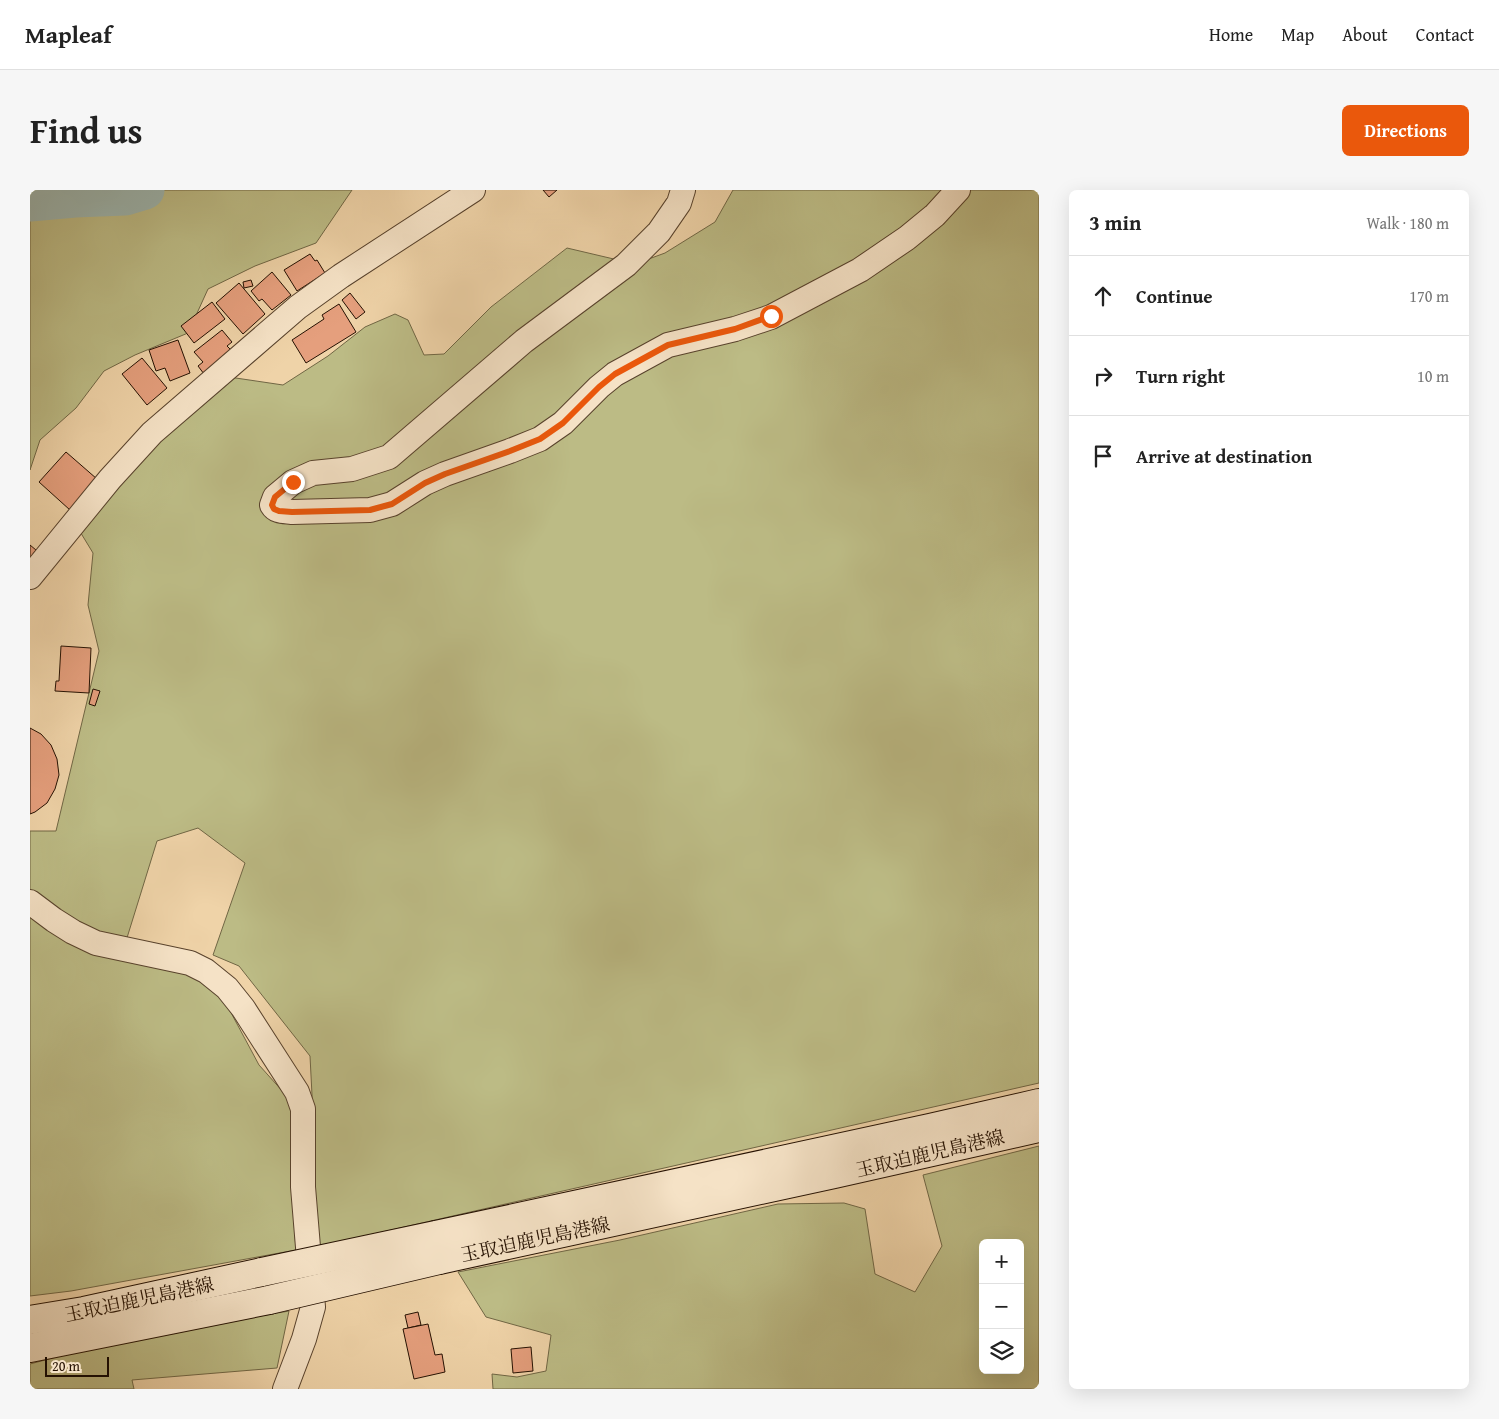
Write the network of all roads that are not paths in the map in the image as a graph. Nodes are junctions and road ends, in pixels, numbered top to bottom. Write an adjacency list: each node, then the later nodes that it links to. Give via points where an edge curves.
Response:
1 (474, 190): 4 (street, via 340,276 298,307 152,432)
2 (683, 190): 3 (street, via 679,203 659,232 626,265 524,341 389,457 352,469 313,473 293,482 275,497 274,509 292,512 370,510 392,504 445,474 540,439 563,423 615,374 668,345 735,329 771,316 860,270 907,238)
3 (958, 190)
4 (30, 576)
5 (30, 902): 11 (street, via 54,920 96,943 190,963 206,971 227,988 243,1008 297,1092 302,1109 313,1307)
6 (1039, 1103): 8 (main road, 玉取迫鹿児島港線)
7 (1039, 1128): 8 (main road, 玉取迫鹿児島港線, via 834,1174)
8 (438, 1248): 9 (main road, 玉取迫鹿児島港線, bridge, via 262,1272 84,1312); 10 (main road, 玉取迫鹿児島港線, bridge, via 269,1300)
9 (30, 1320)
10 (30, 1348)
11 (285, 1389)

